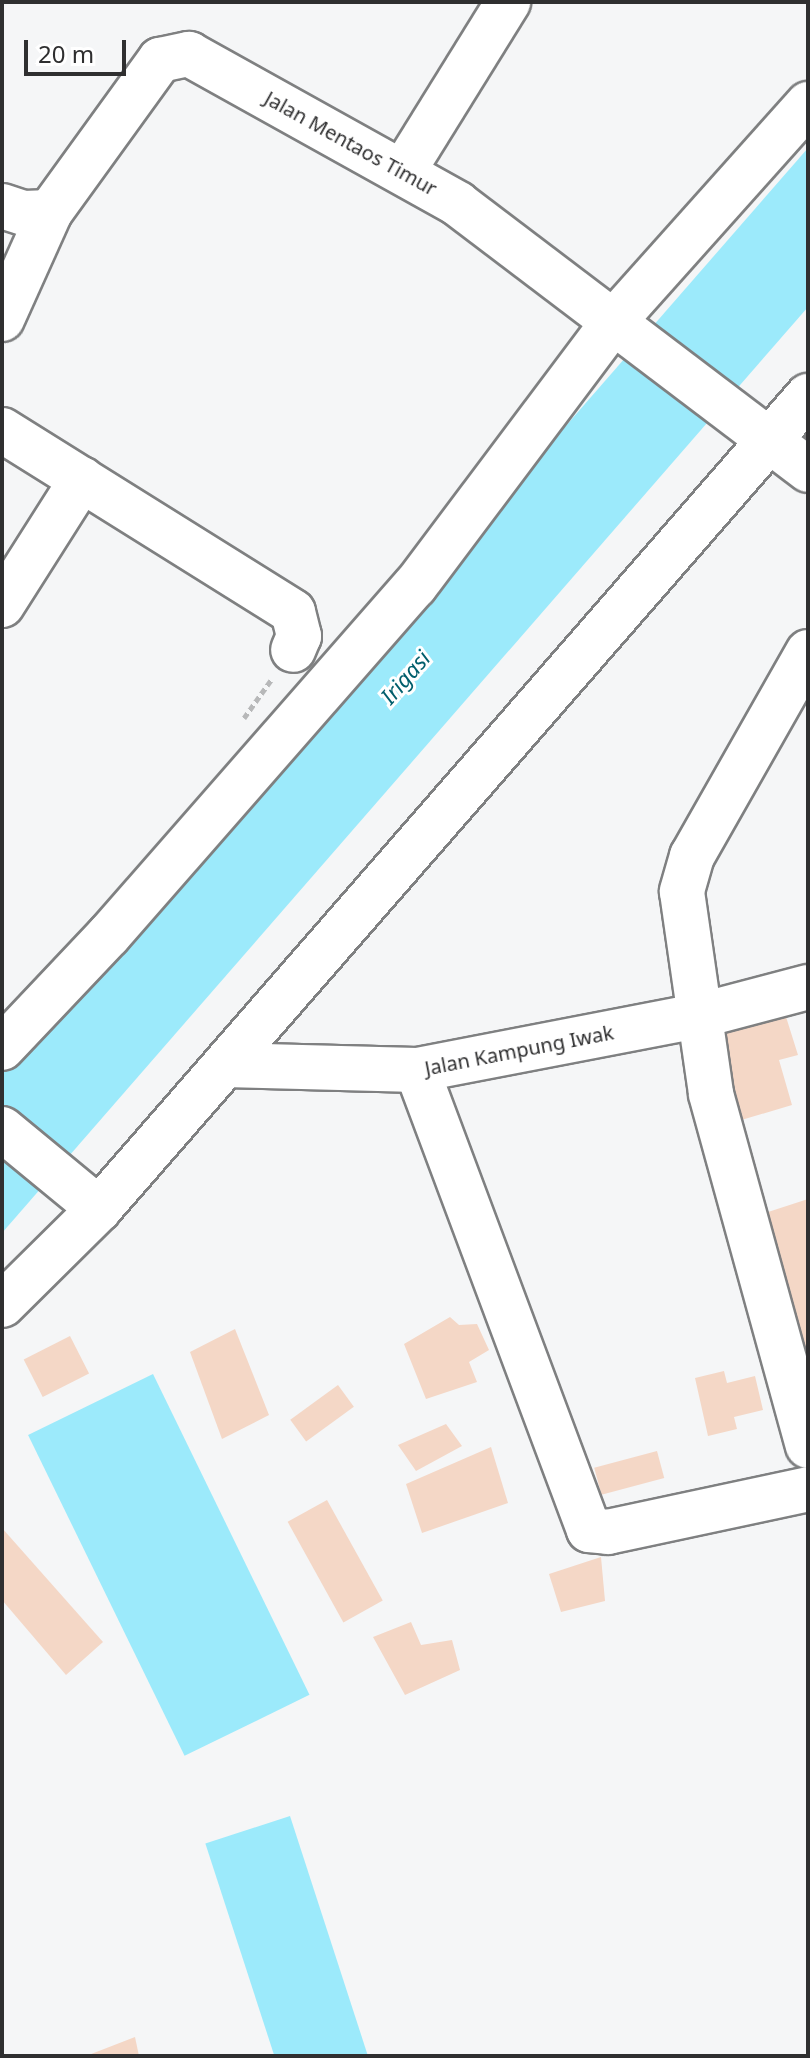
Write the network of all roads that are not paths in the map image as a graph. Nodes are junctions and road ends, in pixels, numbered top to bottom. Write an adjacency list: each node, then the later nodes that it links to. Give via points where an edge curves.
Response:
1 (508, 2): 3 (street)
2 (808, 104): 7 (street)
3 (404, 170): 5 (street, Jalan Mentaos Timur, via 179,53 160,60); 7 (street, Jalan Mentaos Timur)
4 (2, 206): 5 (street, via 24,213)
5 (50, 212): 6 (street, Jalan Mentaos Timur)
6 (2, 319)
7 (630, 331): 10 (street, Jalan Mentaos Timur); 18 (street, via 415,586 109,935)
8 (808, 396): 10 (street)
9 (2, 430): 12 (street)
10 (761, 435): 11 (street, Jalan Mentaos Timur); 19 (street)
11 (808, 470)
12 (82, 479): 13 (street); 14 (street, via 293,612 299,636)
13 (2, 605)
14 (293, 650)
15 (808, 652): 17 (street, via 686,876 683,908)
16 (808, 987): 17 (street, Jalan Kampung Iwak)
17 (702, 1015): 20 (street, Jalan Kampung Iwak); 24 (street, via 711,1094)
18 (2, 1048)
19 (225, 1065): 20 (street, Jalan Kampung Iwak); 22 (street)
20 (417, 1070): 25 (street, via 589,1530 608,1532)
21 (2, 1129): 22 (street)
22 (99, 1209): 23 (street)
23 (2, 1305)
24 (808, 1446)
25 (808, 1489)

